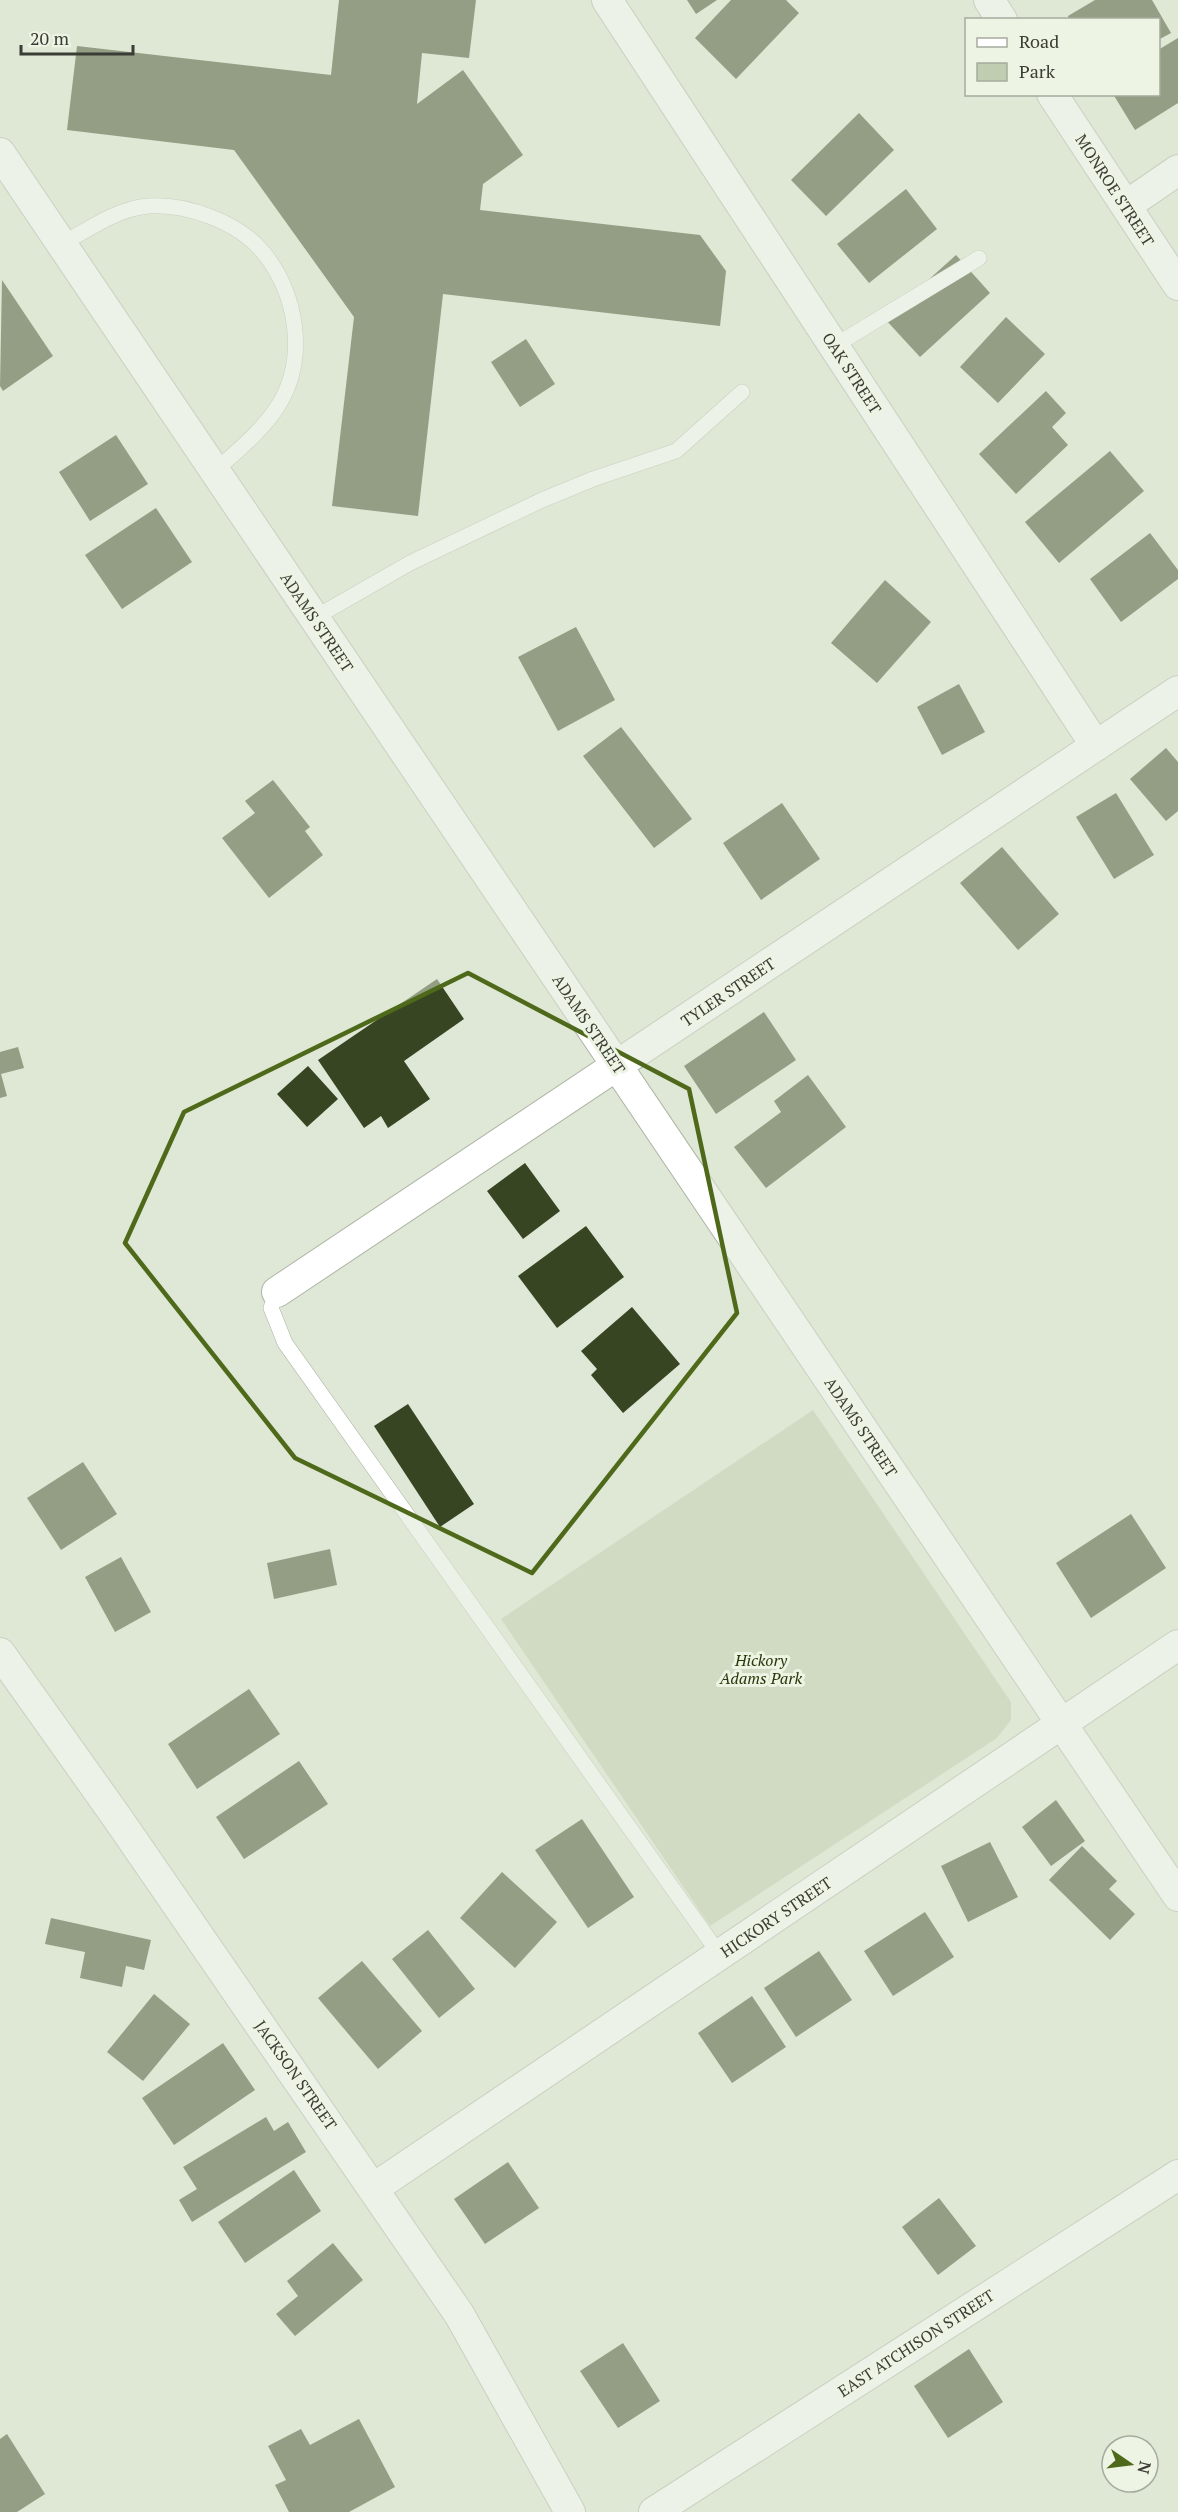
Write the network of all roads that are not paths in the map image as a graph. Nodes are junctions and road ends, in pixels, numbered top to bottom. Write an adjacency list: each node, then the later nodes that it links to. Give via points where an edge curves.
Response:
1 (608, 0): 11 (street, OAK STREET)
2 (989, 0): 3 (street)
3 (1001, 18)
4 (1053, 96): 7 (street, MONROE STREET)
5 (0, 153): 8 (street, ADAMS STREET)
6 (1178, 170): 7 (street)
7 (1126, 205): 10 (street, MONROE STREET)
8 (62, 244): 13 (street, ADAMS STREET); 13 (lane, via 132,208 172,207 195,212 241,233 262,250 277,271 288,295 296,340 288,381 279,404 260,429)
9 (979, 258): 11 (lane)
10 (1178, 285)
11 (834, 346): 16 (street, OAK STREET)
12 (742, 392): 14 (lane, via 676,451 542,500 410,563)
13 (215, 471): 14 (street, ADAMS STREET)
14 (314, 618): 17 (street, ADAMS STREET)
15 (1178, 691): 16 (street, TYLER STREET)
16 (1096, 746): 17 (street, TYLER STREET)
17 (617, 1066): 18 (street, TYLER STREET); 21 (street, ADAMS STREET)
18 (277, 1292): 23 (lane, via 271,1308 285,1343)
19 (1178, 1645): 21 (street, HICKORY STREET)
20 (0, 1653): 25 (street, JACKSON STREET)
21 (1062, 1724): 22 (street, ADAMS STREET); 23 (street, HICKORY STREET)
22 (1178, 1896)
23 (720, 1955): 25 (street, HICKORY STREET)
24 (1178, 2175): 27 (street, EAST ATCHISON STREET)
25 (374, 2188): 26 (street, JACKSON STREET, via 459,2314)
26 (570, 2512)
27 (654, 2512)

